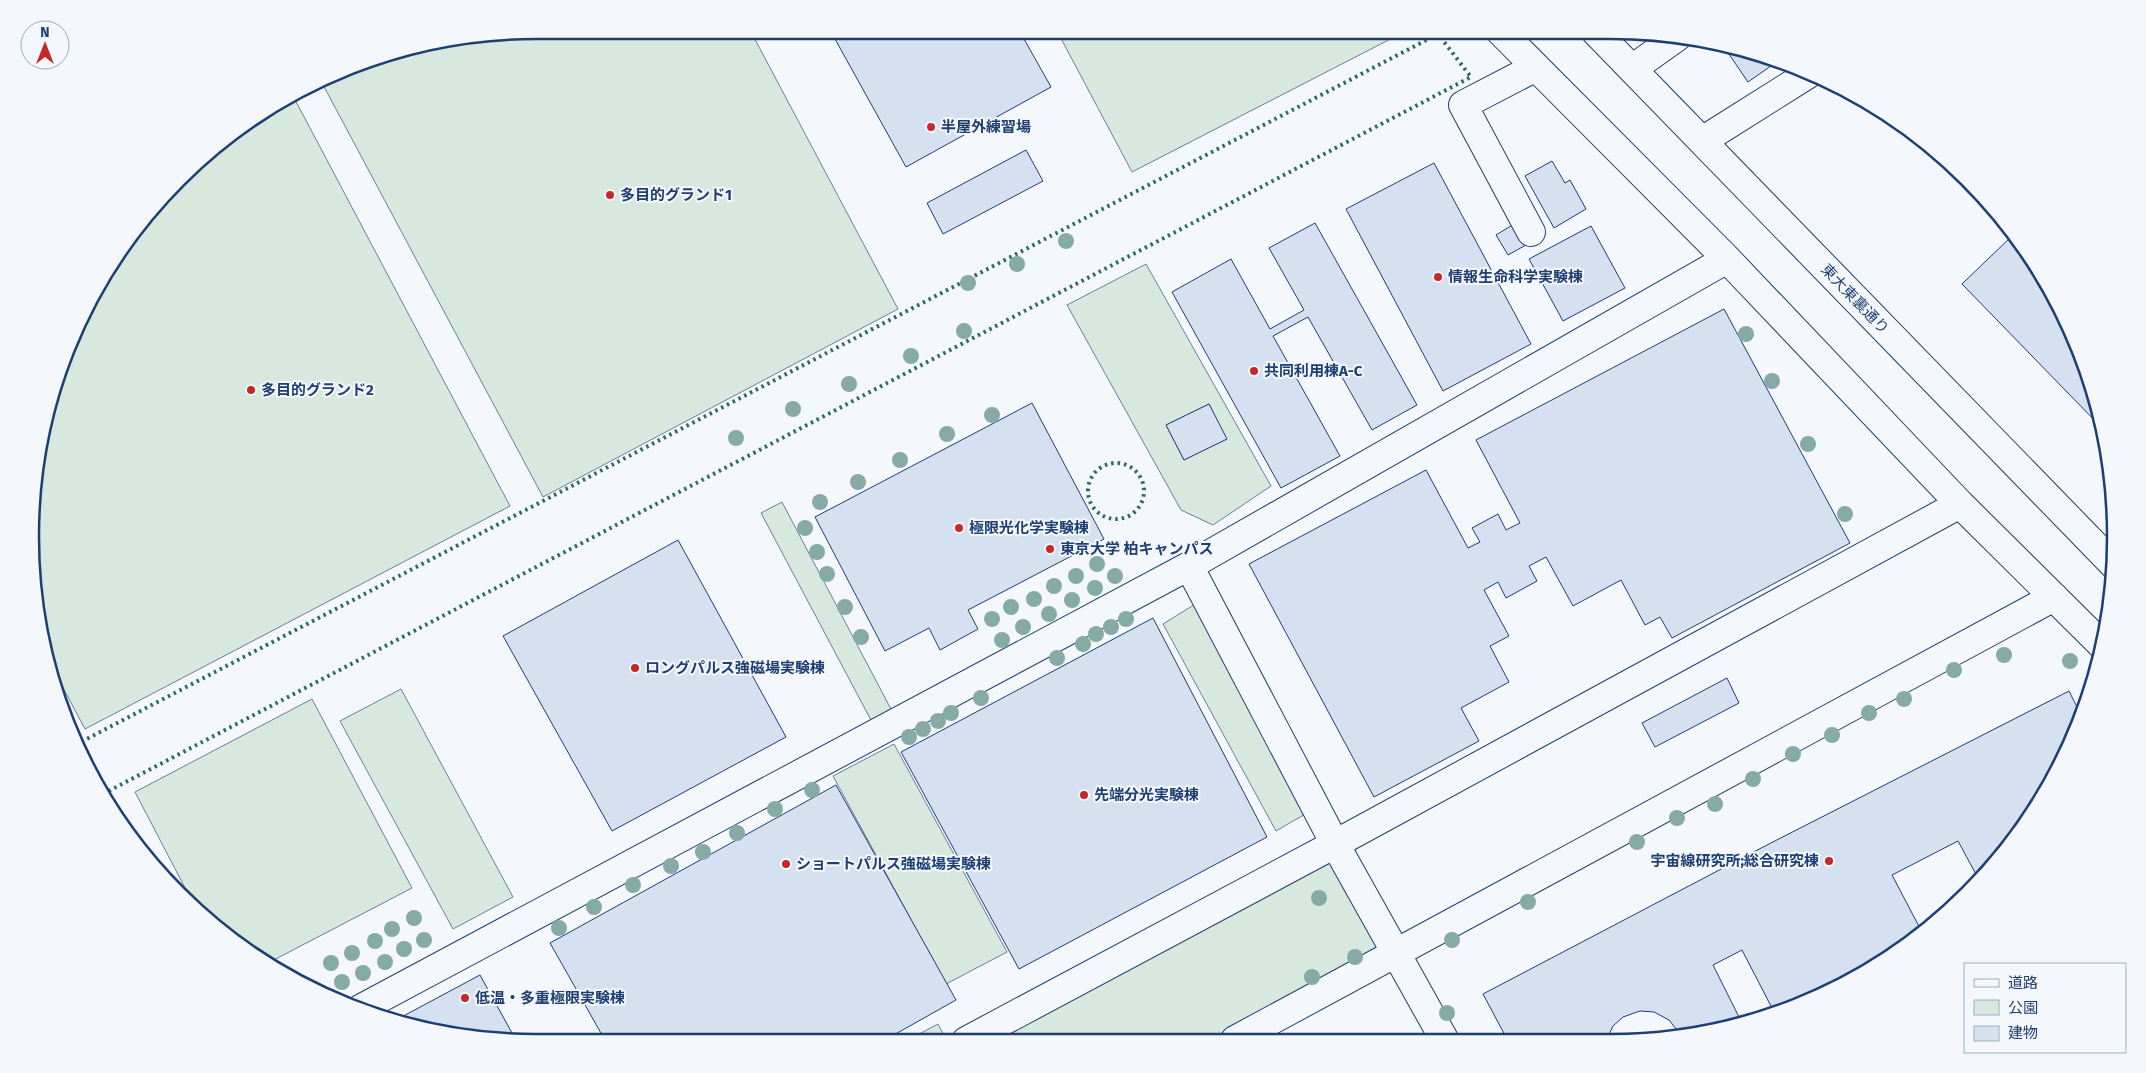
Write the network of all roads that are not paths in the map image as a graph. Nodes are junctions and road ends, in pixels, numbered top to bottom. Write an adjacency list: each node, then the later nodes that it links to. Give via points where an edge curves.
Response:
1 (1508, 39): 4 (street)
2 (1603, 39): 5 (street, 東大東裏通り)
3 (1669, 43): 5 (street)
4 (1536, 67): 8 (street, via 1462,105); 9 (street)
5 (1632, 69): 7 (street, 東大東裏通り)
6 (1802, 78): 7 (street)
7 (1702, 141): 11 (street, 東大東裏通り)
8 (1531, 232)
9 (1727, 259): 10 (street); 12 (street)
10 (1960, 504): 13 (street); 15 (street)
11 (2106, 557)
12 (1189, 566): 15 (street); 17 (street)
13 (2054, 596): 14 (street); 16 (street)
14 (2097, 639)
15 (1335, 844): 16 (street); 18 (street)
16 (1396, 951): 19 (street); 20 (street)
17 (367, 1004)
18 (979, 1034)
19 (1245, 1034)
20 (1441, 1034)

